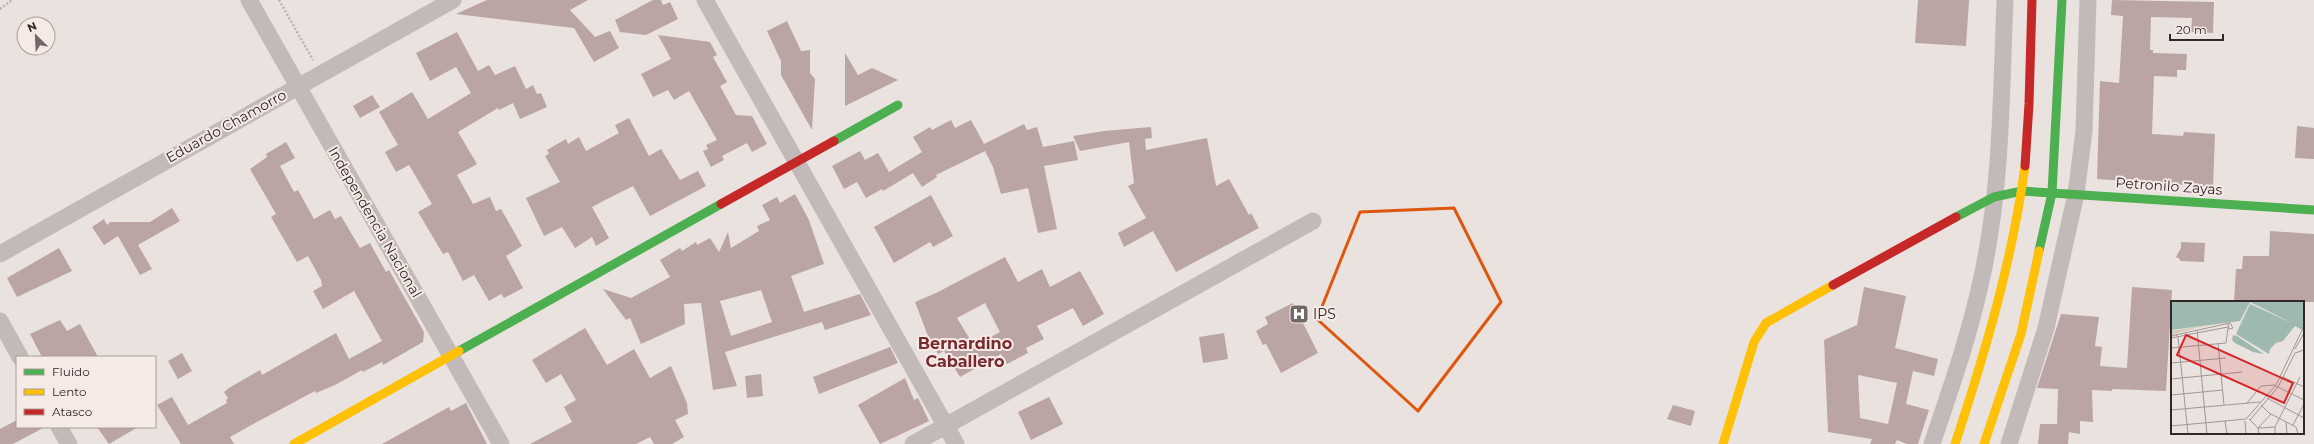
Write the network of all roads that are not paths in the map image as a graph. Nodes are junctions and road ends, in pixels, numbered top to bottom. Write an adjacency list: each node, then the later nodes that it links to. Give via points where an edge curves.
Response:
1 (249, 0): 8 (street, Independencia Nacional)
2 (453, 0): 8 (street, Eduardo Chamorro)
3 (705, 0): 10 (street)
4 (2004, 0): 14 (street, via 2000,138)
5 (2032, 0): 11 (main road)
6 (2062, 0): 12 (main road)
7 (2088, 0): 13 (street, via 2084,131)
8 (298, 86): 17 (street, Eduardo Chamorro); 20 (street, Independencia Nacional)
9 (898, 106): 10 (main road)
10 (797, 162): 20 (main road); 21 (street)
11 (2022, 191): 12 (main road, Petronilo Zayas); 14 (main road, Petronilo Zayas); 30 (main road, via 2004,287)
12 (2052, 193): 13 (main road, Petronilo Zayas); 31 (main road, via 2021,334)
13 (2076, 194): 15 (main road, Petronilo Zayas); 32 (street, via 2046,328)
14 (1994, 197): 28 (main road, Petronilo Zayas, via 1766,323 1754,342); 29 (street, via 1982,280 1963,353)
15 (2314, 210)
16 (1313, 221): 21 (street)
17 (0, 254)
18 (0, 321): 19 (street)
19 (19, 356)
20 (451, 356): 24 (main road); 25 (street, Independencia Nacional)
21 (945, 425): 26 (street); 27 (street)
22 (60, 428): 23 (street)
23 (69, 444)
24 (294, 444)
25 (501, 444)
26 (913, 444)
27 (956, 444)
28 (1723, 444)
29 (1932, 444)
30 (1955, 444)
31 (1984, 444)
32 (2009, 444)

